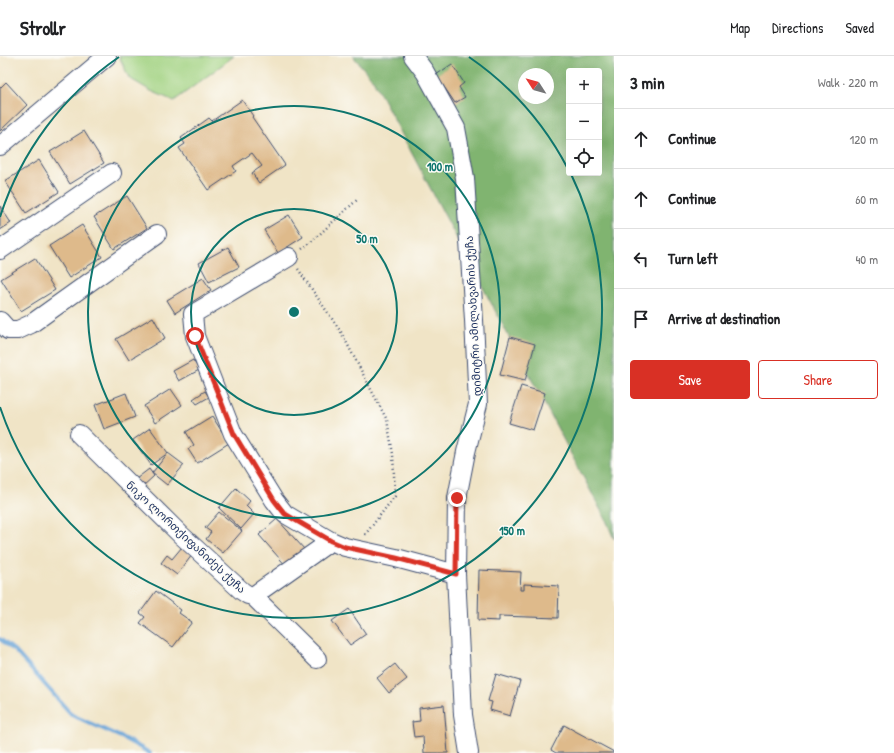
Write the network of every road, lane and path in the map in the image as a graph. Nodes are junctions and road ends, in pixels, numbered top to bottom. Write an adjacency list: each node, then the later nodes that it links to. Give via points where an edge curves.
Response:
1 (107, 56): 3 (street)
2 (414, 56): 13 (street, დიმიტრი ამილახვარის ქუჩა, via 456,128 465,178 478,404 457,498)
3 (0, 146)
4 (112, 173): 7 (street)
5 (358, 199): 8 (path, via 311,242)
6 (158, 234): 9 (street, via 30,324 18,330 8,330)
7 (0, 250)
8 (290, 257): 11 (street, via 194,314 195,336 234,434 274,500 285,514); 12 (path, via 341,332 387,420 393,454 395,496)
9 (0, 321)
10 (80, 434): 14 (street, ნიკო ლორთქიფანიძეს ქუჩა, via 180,535 242,591)
11 (331, 541): 12 (street); 14 (street, ნიკო ლორთქიფანიძეს ქუჩა)
12 (354, 549): 13 (street)
13 (456, 574): 16 (street, დიმიტრი ამილახვარის ქუჩა, via 463,715)
14 (253, 596): 15 (street)
15 (317, 659)
16 (469, 753)

